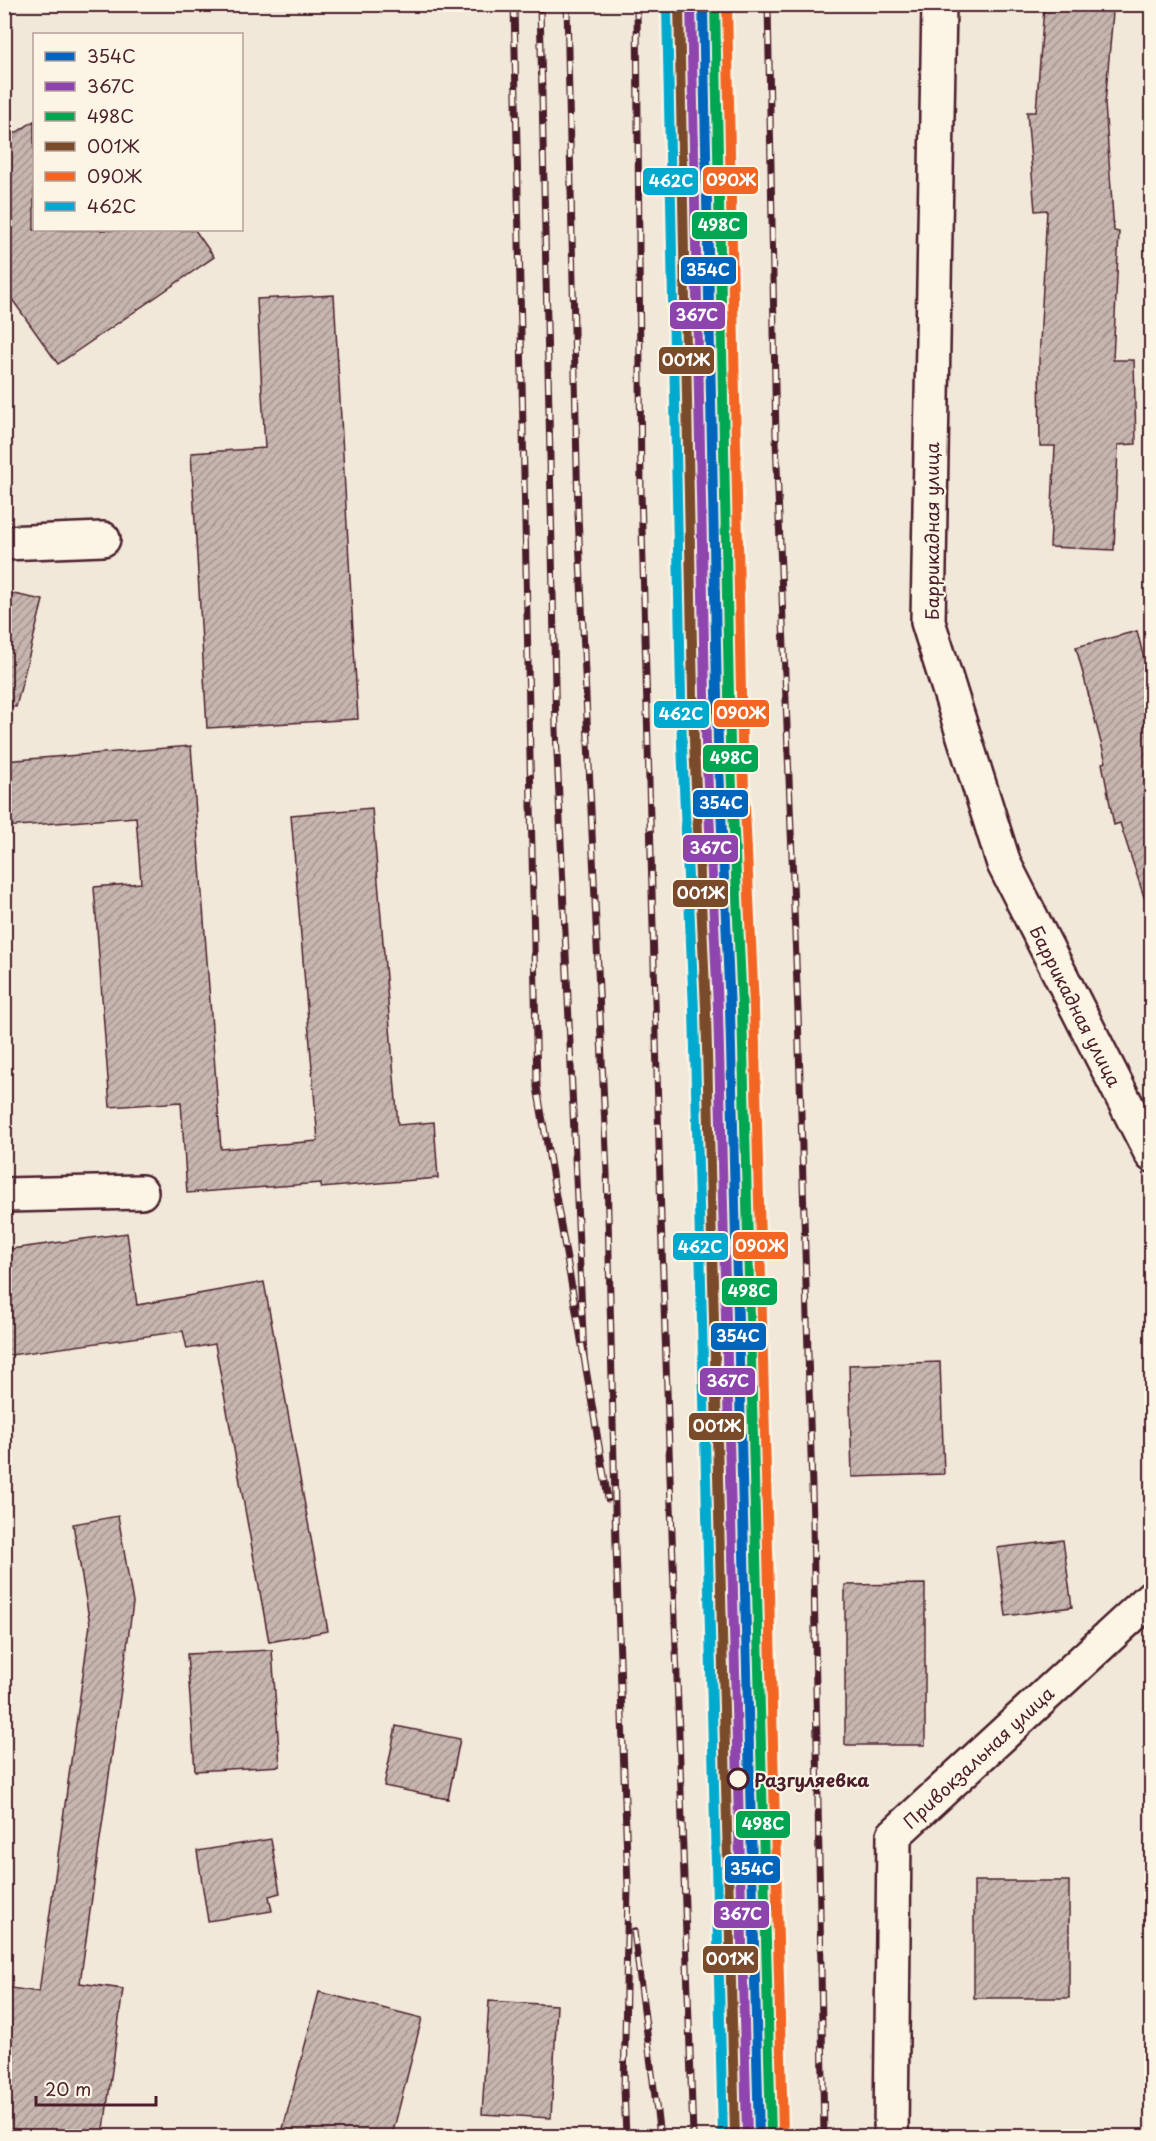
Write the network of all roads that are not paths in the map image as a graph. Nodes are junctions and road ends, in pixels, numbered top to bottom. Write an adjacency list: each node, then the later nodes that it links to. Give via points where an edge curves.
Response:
1 (939, 4): 4 (street, Баррикадная улица, via 928,622 1004,864)
2 (103, 539): 3 (street)
3 (4, 543)
4 (1152, 1155)
5 (141, 1192): 6 (street)
6 (4, 1195)
7 (1152, 1597): 8 (street, Привокзальная улица, via 894,1835)
8 (891, 2136)

